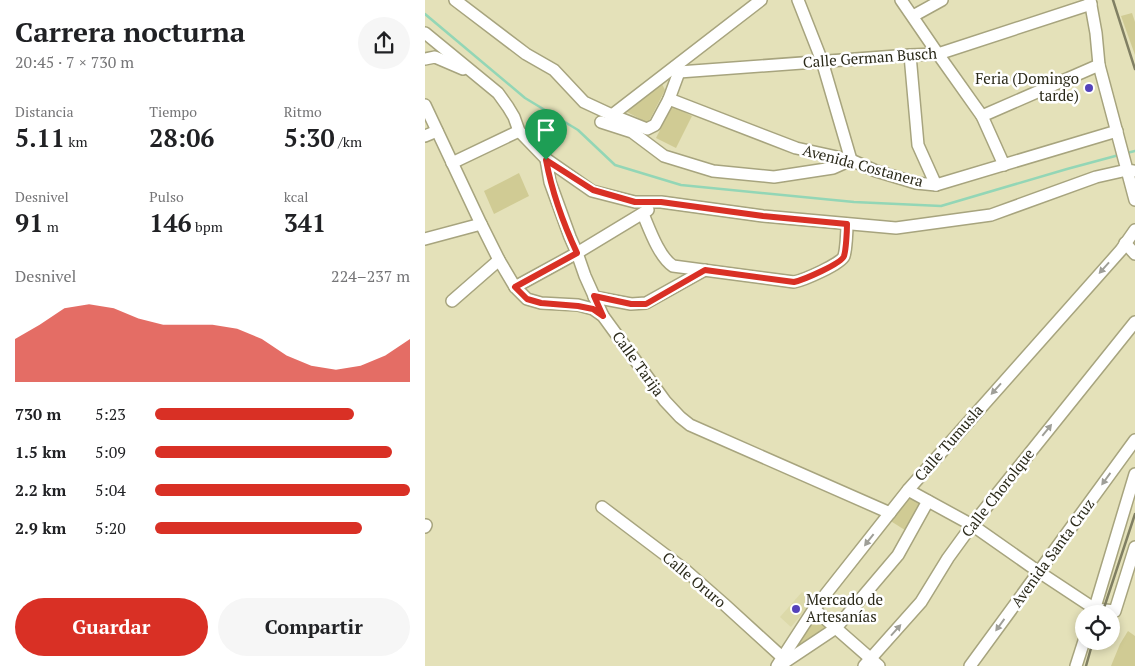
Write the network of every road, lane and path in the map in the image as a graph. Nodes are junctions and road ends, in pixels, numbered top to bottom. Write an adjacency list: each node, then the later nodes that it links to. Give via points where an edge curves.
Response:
1 (455, 0): 18 (street, via 526,54 554,70 584,102)
2 (761, 0): 14 (street)
3 (798, 0): 12 (street)
4 (901, 0): 7 (street)
5 (942, 0): 7 (street)
6 (1086, 3): 9 (street, Calle German Busch); 13 (street, via 1096,33)
7 (913, 16): 9 (street)
8 (425, 33): 15 (street)
9 (938, 54): 10 (street, Calle German Busch); 19 (street)
10 (910, 55): 12 (street, Calle German Busch); 30 (street, via 918,145)
11 (425, 59): 15 (street, via 435,57)
12 (822, 62): 14 (street, Calle German Busch); 26 (street)
13 (1099, 65): 19 (street); 23 (street)
14 (677, 69): 16 (street); 18 (street)
15 (474, 73): 22 (street, via 509,106)
16 (669, 99): 18 (street, via 655,125 647,129); 26 (street, Avenida Costanera, via 796,148)
17 (425, 105): 21 (street, Calle Tarija)
18 (612, 115)
19 (982, 116): 28 (street)
20 (601, 122): 26 (street, via 632,132 664,156 713,171 775,178 833,168)
21 (437, 131): 24 (street); 27 (street, Calle Tarija)
22 (519, 131): 25 (street); 27 (street)
23 (1117, 131): 28 (street, Avenida Costanera); 29 (street)
24 (425, 136)
25 (546, 160): 32 (street, via 593,190 635,202); 39 (street, via 550,182)
26 (851, 160): 30 (street, Avenida Costanera, via 892,176)
27 (452, 163): 34 (street, Calle Tarija)
28 (1004, 165): 30 (street, Avenida Costanera)
29 (1129, 168): 31 (street); 35 (street, via 1096,176 991,215 896,228)
30 (936, 185)
31 (1135, 200)
32 (661, 202): 33 (street); 35 (street)
33 (643, 214): 39 (street); 42 (street)
34 (481, 224): 37 (street); 41 (street, Calle Tarija)
35 (847, 224): 43 (street, via 844,257 803,280 794,282)
36 (1135, 230): 38 (street, Calle Tumusla)
37 (425, 239)
38 (1125, 243): 40 (street); 52 (street, Calle Tumusla, one-way to 52)
39 (577, 253): 45 (street); 46 (street)
40 (1135, 254)
41 (499, 260): 45 (street, Calle Tarija); 47 (street)
42 (668, 263): 43 (street); 44 (street)
43 (705, 270): 44 (street)
44 (680, 285): 46 (street, via 646,304)
45 (515, 287): 48 (street, Calle Tarija, via 527,299 593,309)
46 (594, 296): 48 (street)
47 (453, 301)
48 (603, 316): 55 (street, Calle Tarija, via 665,401 690,425)
49 (1135, 322): 56 (street, Calle Chorolque, one-way to 49)
50 (1135, 440): 58 (street, Avenida Santa Cruz, one-way to 58)
51 (1135, 474): 60 (street)
52 (908, 490): 53 (street); 55 (street, Calle Tumusla)
53 (928, 501): 56 (street); 63 (street, via 898,555)
54 (602, 507): 65 (street, Calle Oruro, via 684,569 725,605)
55 (890, 514): 62 (street, Calle Tumusla, one-way to 62)
56 (972, 525): 58 (street); 66 (street, Calle Chorolque, one-way to 56, via 921,602)
57 (1135, 546): 61 (street)
58 (1039, 572): 59 (street); 67 (street, Avenida Santa Cruz, one-way to 67)
59 (1086, 605)
60 (1096, 605)
61 (1117, 605)
62 (814, 609): 63 (street); 65 (street, Calle Tumusla)
63 (836, 628): 65 (street); 66 (street)
64 (1081, 650): 68 (street)
65 (779, 663)
66 (871, 663)
67 (970, 666)
68 (1076, 666)

